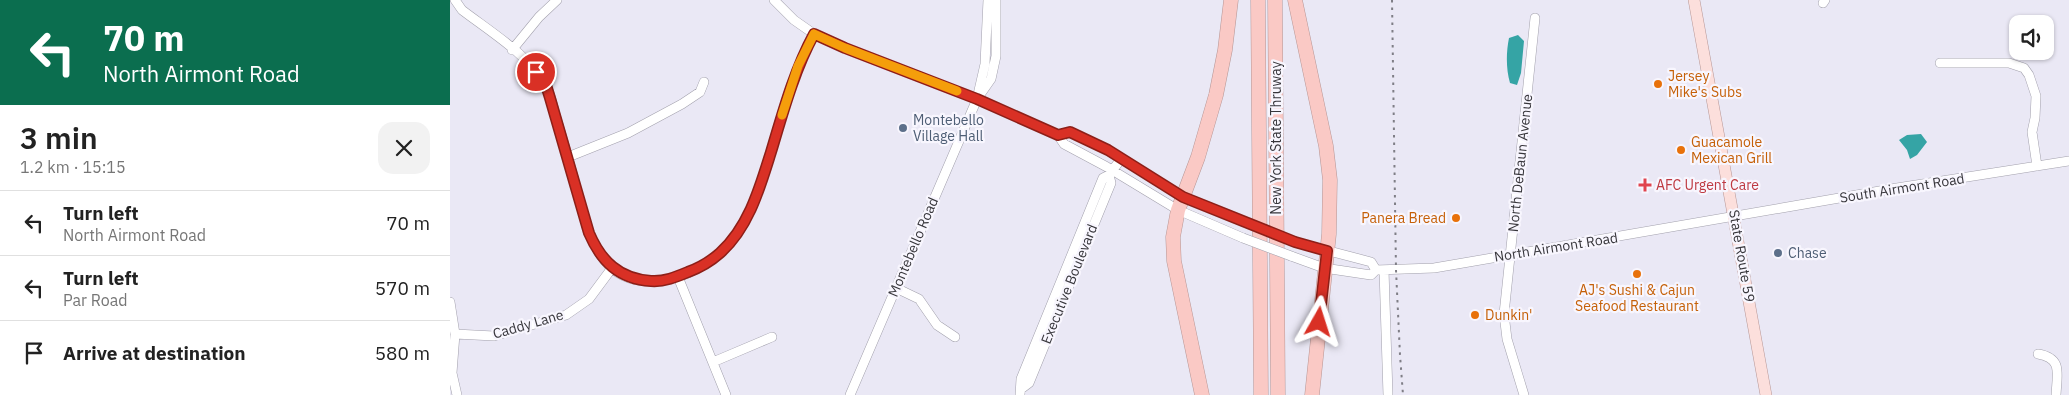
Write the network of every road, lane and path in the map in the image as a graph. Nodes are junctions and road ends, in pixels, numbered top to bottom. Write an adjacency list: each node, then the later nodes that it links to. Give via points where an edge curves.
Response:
1 (455, 0): 12 (street, via 462,10)
2 (557, 0): 12 (street)
3 (774, 0): 11 (street, North Airmont Road)
4 (992, 0): 15 (street, Montebello Road, via 996,56 991,78)
5 (1231, 0): 22 (highway, via 1214,101)
6 (1258, 0): 42 (highway, New York State Thruway)
7 (1275, 0): 43 (highway, New York State Thruway)
8 (1295, 0): 24 (highway, via 1329,162 1331,216)
9 (1694, 0): 23 (main road, State Route 59)
10 (1536, 18): 25 (street, North DeBaun Avenue)
11 (814, 34): 15 (street, North Airmont Road); 29 (street, via 798,66 756,198 739,232 711,260)
12 (512, 50): 17 (street, via 546,85)
13 (1940, 63): 20 (street, via 2009,63 2024,68 2036,96 2032,132)
14 (704, 82): 17 (street, via 700,92 682,104 628,133)
15 (977, 99): 16 (street, North Airmont Road); 30 (street, Montebello Road)
16 (1058, 135): 18 (street, North Airmont Road, via 1070,132); 21 (street, North Airmont Road, via 1064,144)
17 (568, 156): 26 (street, via 589,233 595,247)
18 (1121, 159): 21 (street, Executive Boulevard); 22 (street, North Airmont Road)
19 (2069, 161): 20 (street, South Airmont Road)
20 (2038, 166): 23 (street, South Airmont Road)
21 (1111, 173): 22 (street, North Airmont Road); 37 (street, Executive Boulevard, via 1103,178 1100,185 1021,379)
22 (1180, 204): 24 (street, North Airmont Road, bridge, via 1245,222); 27 (street, North Airmont Road, bridge, via 1243,238); 41 (highway, via 1173,237 1174,261)
23 (1735, 217): 25 (street, North Airmont Road); 47 (main road, State Route 59)
24 (1327, 251): 27 (highway); 28 (street, North Airmont Road, via 1371,262)
25 (1510, 255): 28 (street, North Airmont Road, via 1434,268); 46 (street, North DeBaun Avenue, via 1504,314 1507,339)
26 (612, 268): 29 (street, via 640,280); 32 (street, Caddy Lane, via 589,299 566,315 494,336)
27 (1324, 268): 28 (street, North Airmont Road, via 1371,275); 44 (highway)
28 (1380, 270): 45 (street)
29 (678, 276): 36 (street)
30 (896, 288): 34 (street, via 919,299 937,325); 40 (street, Montebello Road)
31 (450, 302): 32 (street)
32 (455, 334): 38 (street, via 452,373)
33 (772, 337): 36 (street)
34 (955, 337)
35 (2038, 354): 48 (street, via 2051,358 2056,364)
36 (713, 362): 39 (street)
37 (1021, 392)
38 (457, 395)
39 (726, 395)
40 (850, 395)
41 (1202, 395)
42 (1261, 395)
43 (1278, 395)
44 (1312, 395)
45 (1388, 395)
46 (1524, 395)
47 (1766, 395)
48 (2056, 395)

